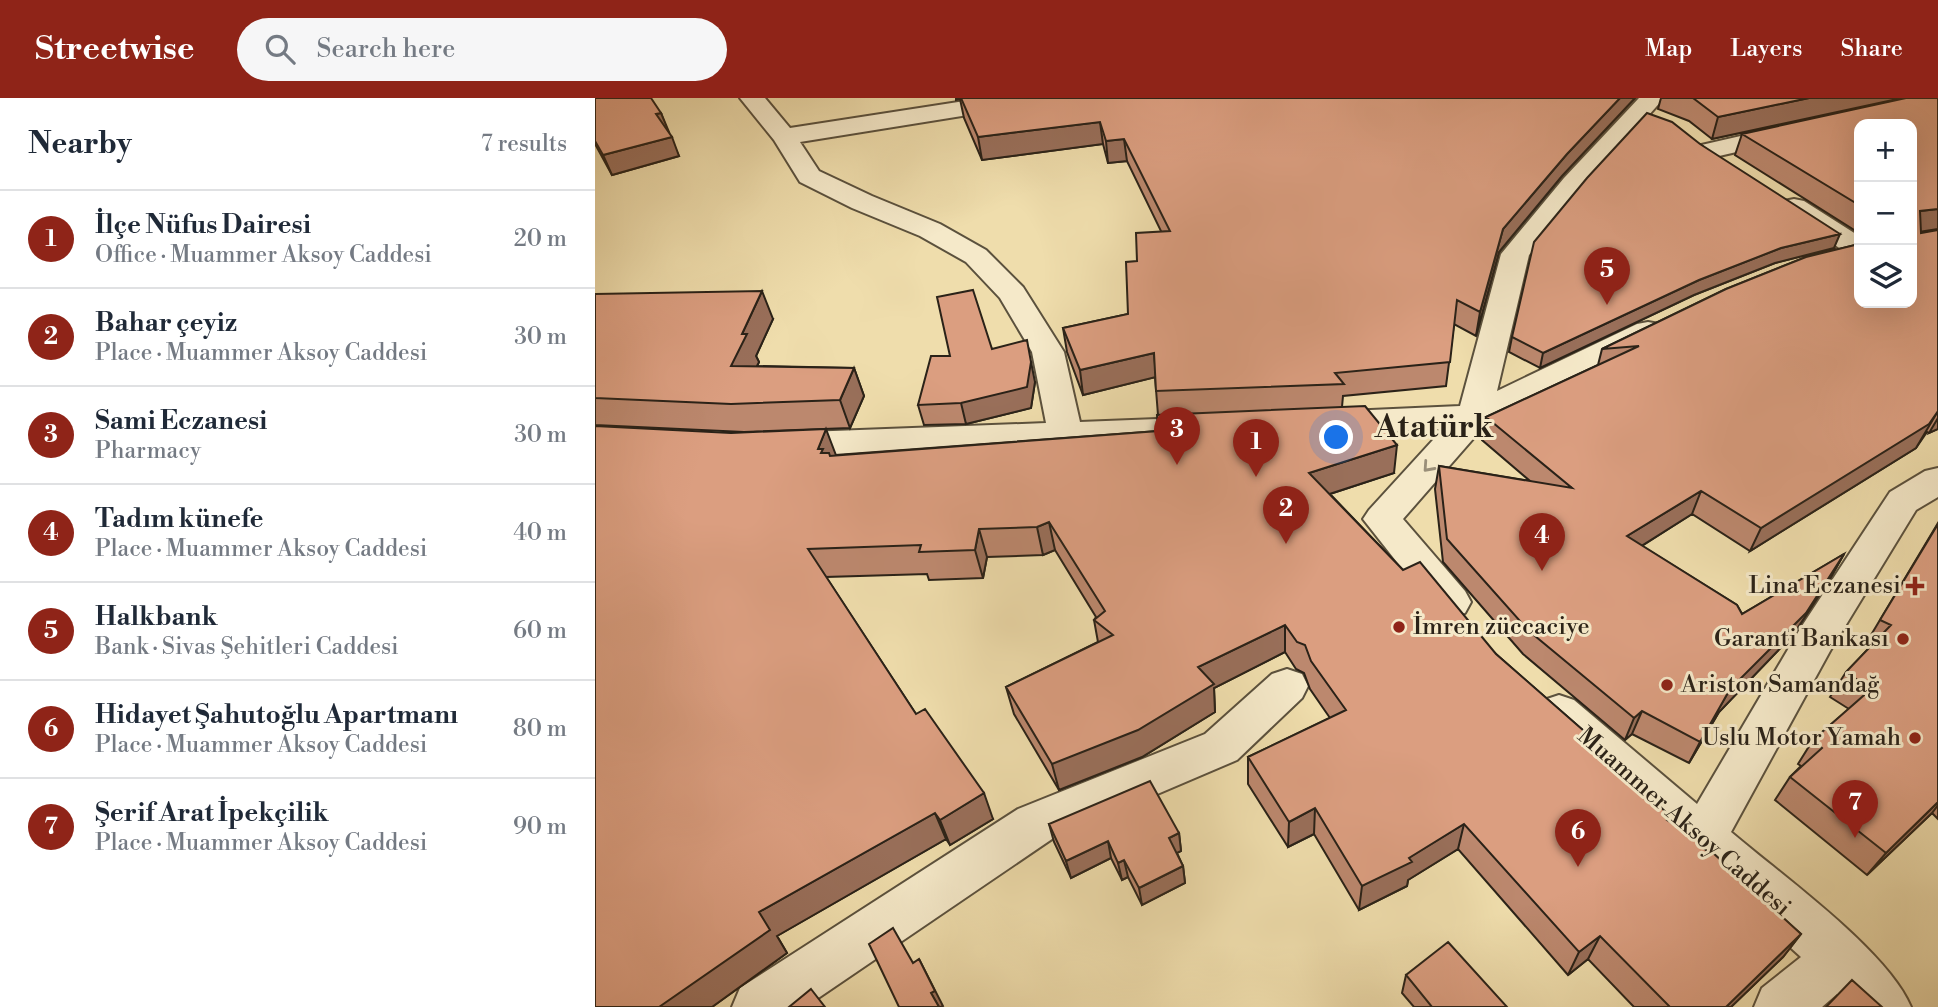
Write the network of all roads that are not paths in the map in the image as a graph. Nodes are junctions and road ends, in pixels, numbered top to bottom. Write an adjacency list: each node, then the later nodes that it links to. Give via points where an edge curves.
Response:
1 (752, 98): 5 (street)
2 (1030, 98): 5 (street)
3 (1645, 105): 6 (street); 13 (street, via 1515,254)
4 (1815, 127): 6 (street)
5 (784, 136): 16 (street, via 809,176 930,230 976,256 1012,293 1048,352)
6 (1688, 137): 7 (street)
7 (1741, 174)
8 (1777, 196): 9 (street)
9 (1854, 248)
10 (1854, 253): 11 (street)
11 (1823, 262)
12 (1682, 315): 13 (street)
13 (1474, 416): 14 (street); 19 (street, one-way to 19, via 1382,519)
14 (1297, 424)
15 (1242, 426): 16 (street)
16 (1065, 434): 17 (street)
17 (744, 447)
18 (1938, 480): 22 (street, via 1903,501 1815,640)
19 (1480, 636)
20 (1527, 685): 22 (street, Muammer Aksoy Caddesi)
21 (1287, 686): 24 (street, via 1221,747 1035,824)
22 (1703, 837): 23 (street, Muammer Aksoy Caddesi)
23 (1840, 958): 25 (street); 26 (street, Muammer Aksoy Caddesi)
24 (759, 1007)
25 (1781, 1007)
26 (1884, 1007)

